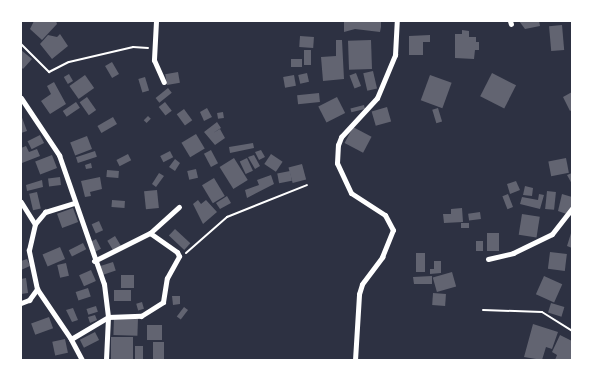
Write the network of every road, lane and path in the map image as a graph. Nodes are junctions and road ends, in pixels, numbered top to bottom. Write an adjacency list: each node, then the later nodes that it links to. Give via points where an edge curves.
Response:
1 (156, 21): 4 (street)
2 (397, 21): 25 (street, via 395,55 381,90 341,137 338,145 337,163 352,193 385,215 392,230 382,257 362,284 357,305)
3 (21, 44): 4 (path, via 49,72 69,62 133,47)
4 (153, 49): 5 (street, via 154,60)
5 (164, 82)
6 (21, 98): 9 (street, via 59,155)
7 (307, 185): 15 (path, via 227,217)
8 (21, 202): 12 (street)
9 (74, 204): 12 (street, via 45,212); 16 (street)
10 (179, 207): 13 (street)
11 (572, 208): 14 (street, via 552,234 513,253)
12 (35, 224): 17 (street, via 29,250)
13 (150, 233): 15 (street, via 177,252); 16 (street)
14 (488, 259)
15 (178, 260): 20 (street, via 168,278 160,306 142,316)
16 (94, 261): 20 (street, via 104,284)
17 (37, 289): 18 (street, via 29,300); 22 (street)
18 (21, 303)
19 (483, 310): 21 (path, via 542,312)
20 (108, 317): 22 (street); 24 (street)
21 (572, 331)
22 (70, 339): 23 (street)
23 (82, 360)
24 (106, 360)
25 (355, 360)

